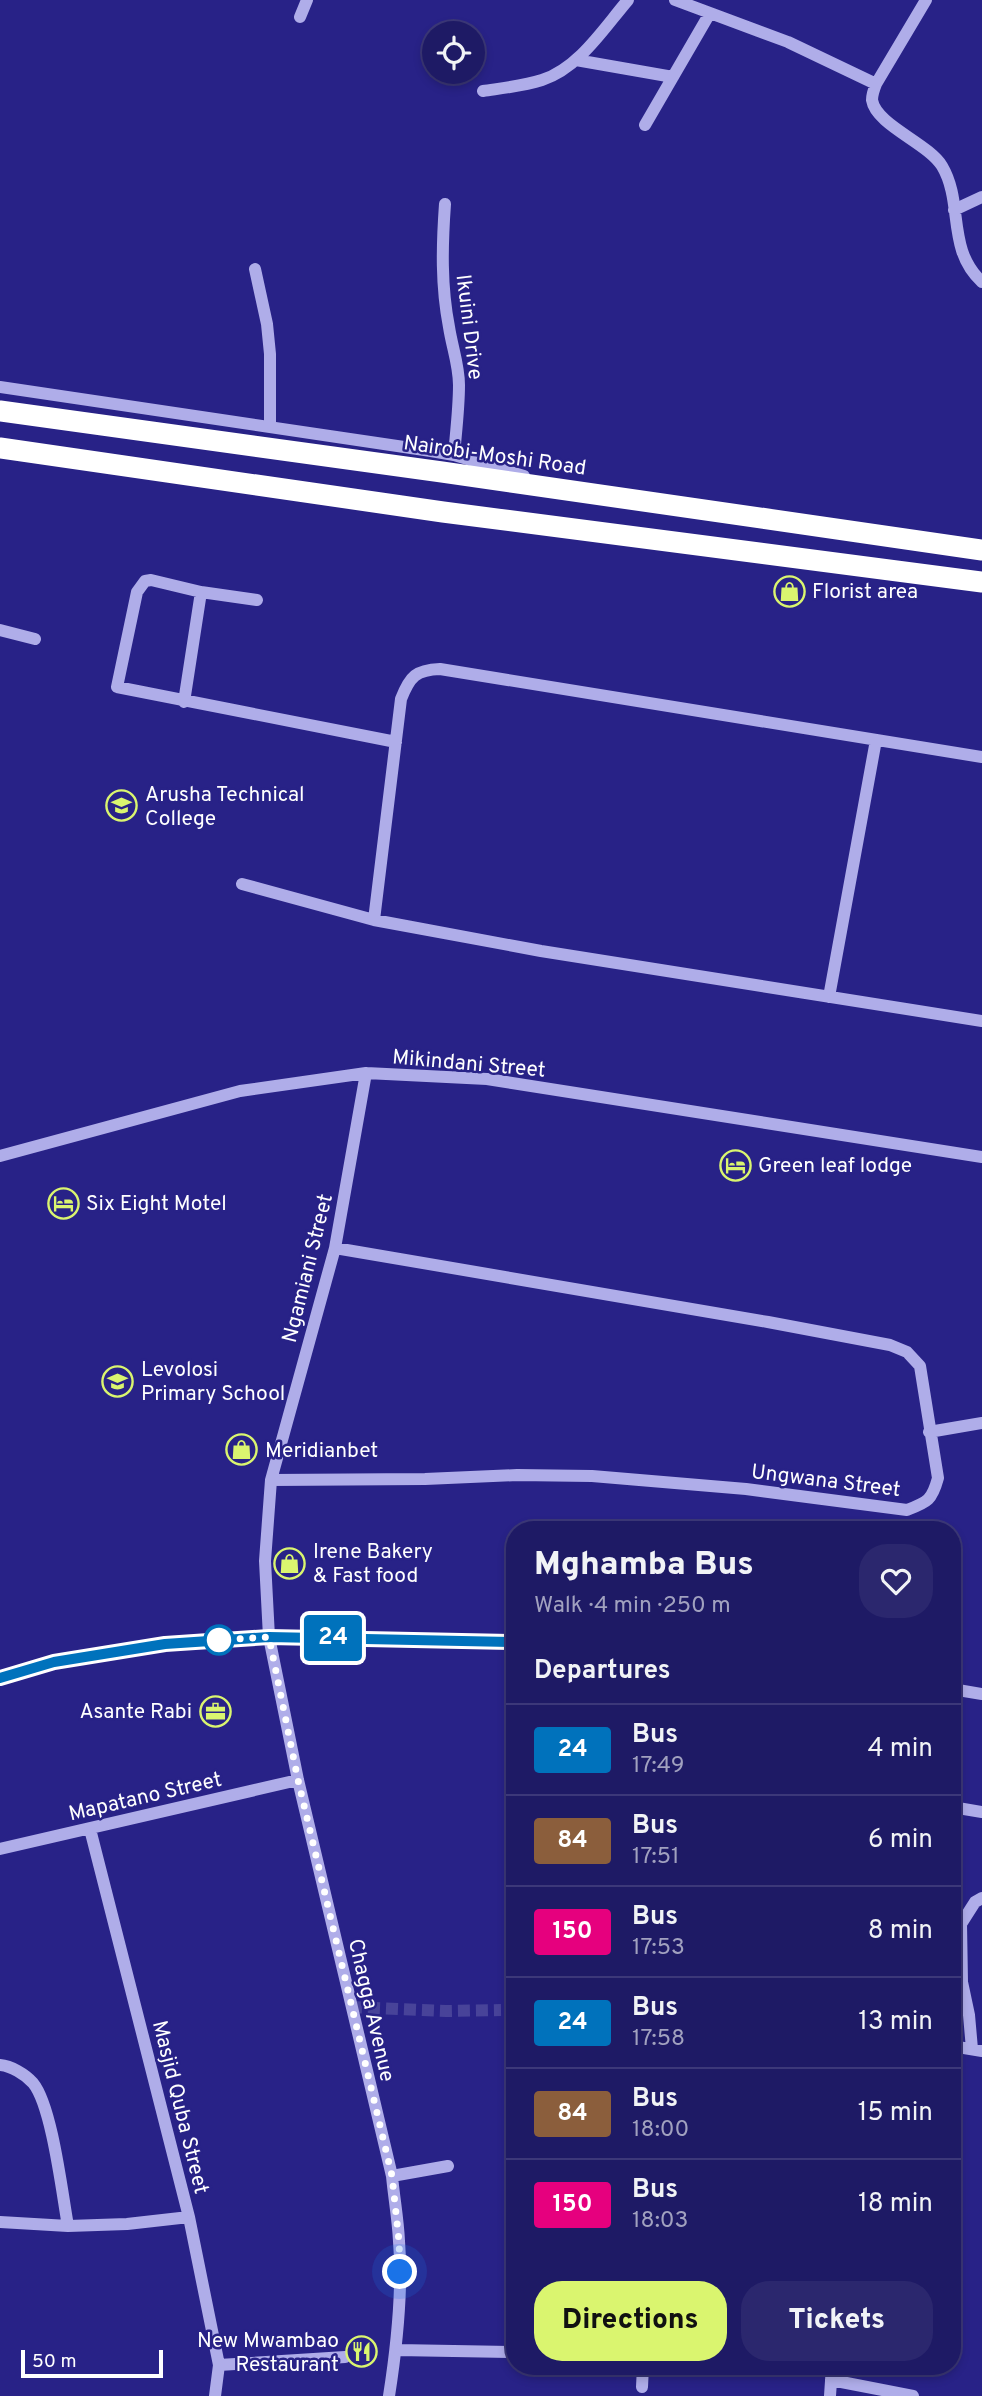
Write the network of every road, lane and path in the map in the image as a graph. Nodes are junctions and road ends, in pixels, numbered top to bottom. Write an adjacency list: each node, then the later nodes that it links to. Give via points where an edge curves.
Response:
1 (307, 0): 6 (street)
2 (628, 0): 7 (street)
3 (675, 0): 5 (street)
4 (926, 0): 9 (street)
5 (710, 13): 8 (street); 9 (street, via 788,42)
6 (300, 17)
7 (576, 60): 8 (street); 10 (street, via 544,79)
8 (673, 78): 11 (street)
9 (876, 84): 14 (street, via 872,98 877,113 940,163 948,176)
10 (483, 90)
11 (645, 125)
12 (982, 197): 14 (street)
13 (445, 204): 21 (street, Ikuini Drive, via 443,274 459,385)
14 (954, 210): 16 (street, via 964,258)
15 (255, 269): 19 (street, via 270,354)
16 (982, 282)
17 (0, 387): 19 (street)
18 (0, 411): 22 (highway, Nairobi-Moshi Road)
19 (270, 427): 21 (street)
20 (0, 448): 24 (highway, via 443,512)
21 (454, 455): 22 (street)
22 (577, 491): 23 (highway, Nairobi-Moshi Road)
23 (982, 550)
24 (982, 582)
25 (201, 592): 26 (street); 29 (street); 29 (street, via 145,581 137,592 117,687)
26 (257, 600)
27 (0, 630): 28 (street)
28 (35, 639)
29 (184, 702): 31 (street)
30 (876, 740): 31 (street, via 440,669 423,670 408,681); 32 (street); 35 (street)
31 (396, 742): 34 (street)
32 (982, 757)
33 (242, 884): 34 (street)
34 (374, 920): 35 (street)
35 (829, 996): 36 (street)
36 (982, 1021)
37 (366, 1073): 38 (street, Mikindani Street, via 240,1091); 39 (street, Mikindani Street, via 487,1079); 40 (street, Ngamiani Street)
38 (0, 1156)
39 (982, 1157)
40 (335, 1248): 42 (street, Ungwana Street, via 890,1345 907,1352 920,1366); 43 (street, Ngamiani Street)
41 (982, 1423): 42 (street)
42 (929, 1433): 43 (street, Ungwana Street, via 938,1478 933,1496 907,1510 746,1489 592,1476)
43 (271, 1480): 44 (street, Ngamiani Street, via 265,1560)
44 (269, 1637): 45 (street); 46 (street, via 165,1644 54,1662); 49 (street, Chagga Avenue)
45 (506, 1642)
46 (0, 1678)
47 (961, 1690): 48 (street)
48 (982, 1694)
49 (298, 1780): 52 (street, Mapatano Street); 58 (street, Chagga Avenue)
50 (961, 1808): 51 (street)
51 (982, 1812)
52 (90, 1829): 53 (street, Mapatano Street); 59 (street, Masjid Quba Street)
53 (0, 1849)
54 (982, 1898): 55 (street, via 961,1924 962,1982)
55 (977, 2050)
56 (0, 2065): 61 (street, via 10,2066 33,2082 45,2106)
57 (448, 2166): 58 (street)
58 (392, 2176): 62 (street, Chagga Avenue, via 399,2241)
59 (189, 2217): 61 (street); 65 (street, Masjid Quba Street)
60 (0, 2222): 61 (street)
61 (68, 2226)
62 (397, 2350): 63 (street); 71 (street, Chagga Avenue)
63 (506, 2352)
64 (345, 2357): 65 (street)
65 (219, 2365): 70 (street, Masjid Quba Street)
66 (643, 2375): 69 (street)
67 (831, 2375): 68 (street)
68 (831, 2381): 72 (street); 73 (street)
69 (642, 2388)
70 (215, 2396)
71 (389, 2396)
72 (830, 2396)
73 (914, 2396)

